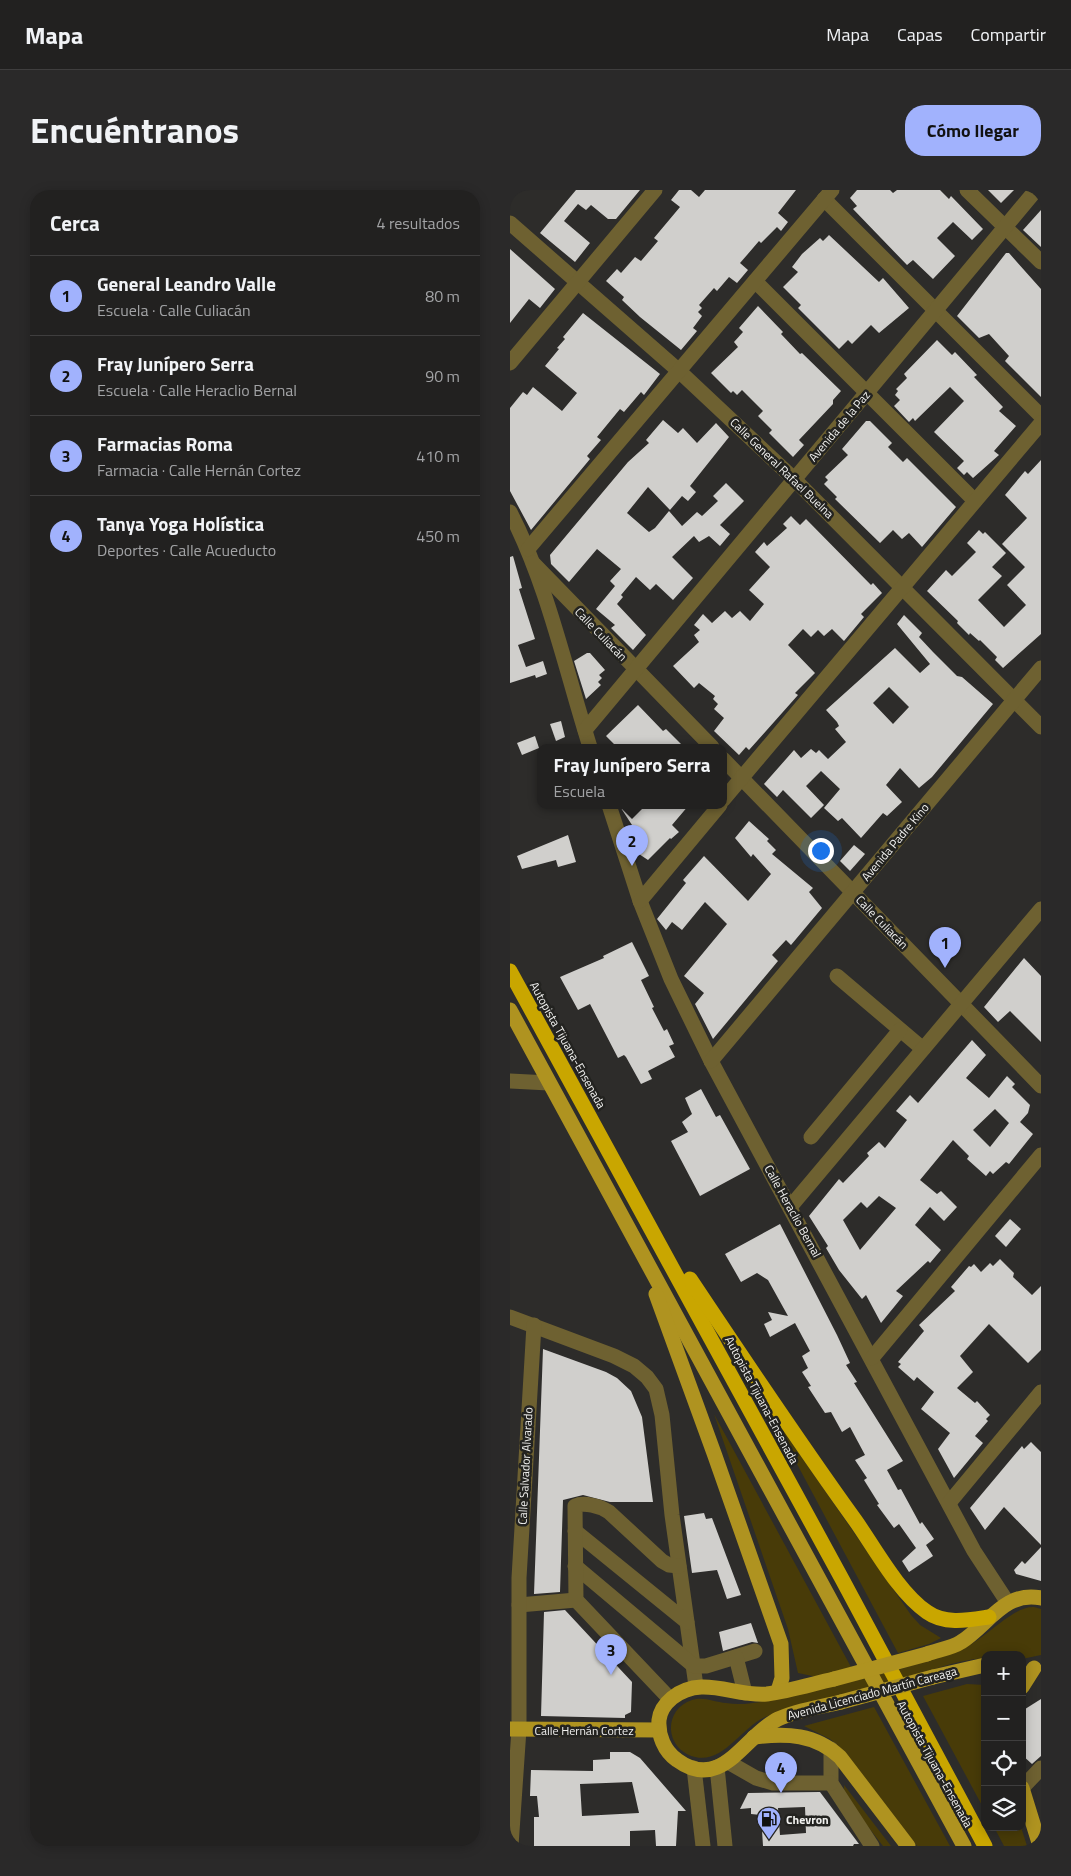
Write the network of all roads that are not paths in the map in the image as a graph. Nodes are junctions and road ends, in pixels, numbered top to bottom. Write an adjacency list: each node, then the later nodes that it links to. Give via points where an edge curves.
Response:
1 (655, 190): 8 (street)
2 (967, 190): 6 (street)
3 (1036, 190): 6 (street, Avenida de la Paz)
4 (828, 195): 9 (street); 10 (street)
5 (510, 223): 8 (street, Calle General Rafael Buelna)
6 (1005, 227): 7 (street); 10 (street, Avenida de la Paz)
7 (1041, 262)
8 (578, 281): 11 (street); 12 (street, Calle General Rafael Buelna)
9 (755, 281): 12 (street); 13 (street)
10 (936, 310): 13 (street, Avenida de la Paz); 14 (street)
11 (510, 363)
12 (679, 371): 16 (street, Calle General Rafael Buelna); 19 (street)
13 (866, 393): 16 (street, Avenida de la Paz); 17 (street)
14 (1041, 416)
15 (1041, 422): 17 (street)
16 (794, 479): 20 (street, Calle General Rafael Buelna); 22 (street, Avenida de la Paz)
17 (975, 501): 20 (street)
18 (510, 512): 19 (street)
19 (531, 556): 22 (street, Calle Culiacán); 25 (street)
20 (903, 586): 23 (street, Calle General Rafael Buelna); 29 (street)
21 (1041, 668): 23 (street, Avenida Padre Kino)
22 (636, 669): 25 (street, Avenida de la Paz); 27 (street, Calle Culiacán)
23 (1014, 700): 24 (street, Calle General Rafael Buelna); 33 (street, Avenida Padre Kino)
24 (1041, 728)
25 (585, 730): 26 (street)
26 (589, 744)
27 (709, 744)
28 (727, 763): 29 (street, Calle Culiacán)
29 (742, 778): 30 (street); 33 (street, Calle Culiacán)
30 (727, 795)
31 (610, 809): 34 (street, Calle Heraclio Bernal)
32 (717, 809): 34 (street)
33 (853, 892): 38 (street, Calle Culiacán); 42 (street, Avenida Padre Kino)
34 (640, 901): 42 (street, Calle Heraclio Bernal, via 671,979)
35 (1041, 909): 38 (street)
36 (510, 970): 48 (highway, Autopista Tijuana-Ensenada)
37 (837, 976): 40 (street)
38 (961, 1004): 41 (street); 45 (street, Calle Culiacán)
39 (510, 1010): 44 (main road, Autopista Tijuana-Ensenada)
40 (900, 1030): 41 (street); 46 (street)
41 (923, 1049): 49 (street)
42 (711, 1061): 49 (street, Calle Heraclio Bernal)
43 (510, 1081): 44 (street)
44 (550, 1084): 50 (main road, Autopista Tijuana-Ensenada)
45 (1041, 1086)
46 (811, 1137)
47 (1041, 1155): 53 (street)
48 (640, 1206): 64 (highway, via 894,1577 929,1614 947,1620); 92 (highway, Autopista Tijuana-Ensenada)
49 (791, 1206): 53 (street, Calle Heraclio Bernal)
50 (635, 1239): 73 (main road, via 781,1644 782,1678); 91 (main road, Autopista Tijuana-Ensenada, via 753,1462)
51 (510, 1317): 52 (street)
52 (534, 1325): 58 (street, via 634,1366 656,1389); 59 (street, Calle Salvador Alvarado)
53 (872, 1358): 55 (street, Calle Heraclio Bernal)
54 (1038, 1403): 55 (street)
55 (948, 1503): 62 (street, Calle Heraclio Bernal)
56 (575, 1531): 57 (street); 58 (street, via 576,1505 600,1506 662,1561); 65 (street)
57 (575, 1566): 61 (street); 68 (street)
58 (680, 1566): 65 (street)
59 (515, 1578): 63 (street, Calle Salvador Alvarado)
60 (1041, 1598): 62 (main road, Avenida Licenciado Martín Careaga, via 1022,1598)
61 (576, 1600): 63 (street); 75 (street)
62 (1008, 1603): 64 (main road, Avenida Licenciado Martín Careaga)
63 (519, 1605): 76 (street, Calle Salvador Alvarado)
64 (989, 1617): 73 (main road, Avenida Licenciado Martín Careaga, bridge, via 959,1644)
65 (687, 1622): 68 (street)
66 (755, 1651): 67 (street)
67 (736, 1657): 68 (street, via 706,1666); 74 (street)
68 (694, 1666): 72 (street)
69 (981, 1666): 78 (main road, Avenida Licenciado Martín Careaga, bridge, via 781,1718)
70 (1033, 1667): 71 (main road)
71 (1026, 1680)
72 (696, 1686): 74 (main road, Avenida Licenciado Martín Careaga); 75 (main road, Avenida Licenciado Martín Careaga, via 680,1691)
73 (778, 1692): 74 (main road, Avenida Licenciado Martín Careaga)
74 (745, 1693)
75 (670, 1699): 77 (main road, via 659,1717)
76 (514, 1729): 77 (main road, Calle Hernán Cortez); 86 (street, Calle Salvador Alvarado)
77 (659, 1730): 81 (main road, via 664,1746 672,1756)
78 (754, 1737): 79 (main road, via 791,1734); 80 (main road, Avenida Licenciado Martín Careaga)
79 (831, 1749): 83 (street); 90 (main road)
80 (722, 1764): 81 (main road); 83 (street, via 773,1783); 88 (street)
81 (694, 1768): 87 (street)
82 (1041, 1768): 84 (street)
83 (831, 1783): 89 (street)
84 (1024, 1786)
85 (1026, 1801): 93 (main road)
86 (511, 1846)
87 (704, 1846)
88 (725, 1846)
89 (872, 1846)
90 (908, 1846)
91 (964, 1846)
92 (985, 1846)
93 (1040, 1846)

